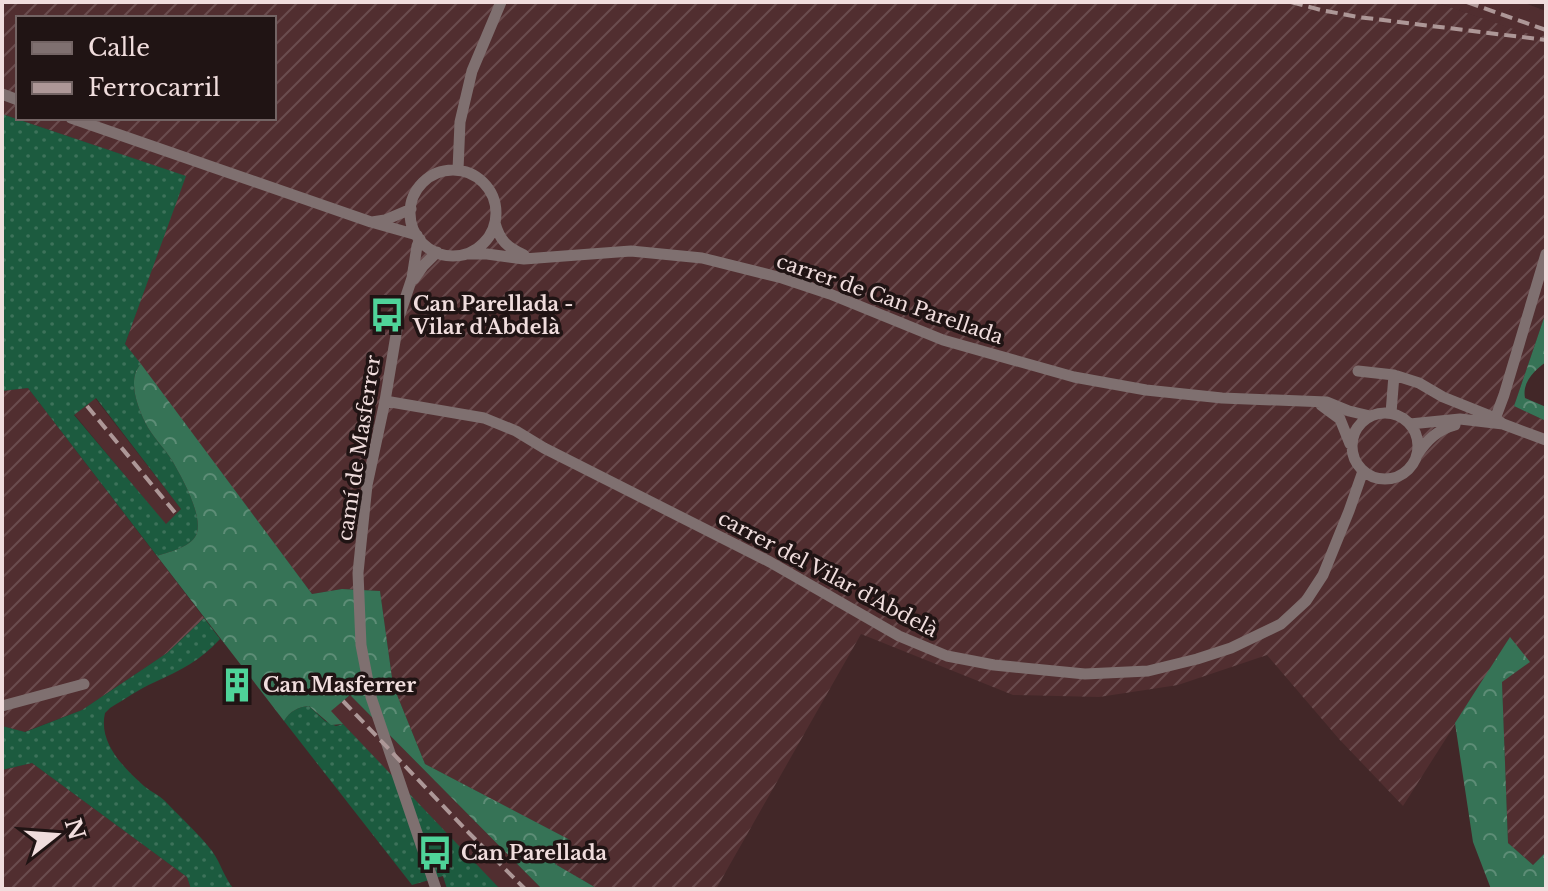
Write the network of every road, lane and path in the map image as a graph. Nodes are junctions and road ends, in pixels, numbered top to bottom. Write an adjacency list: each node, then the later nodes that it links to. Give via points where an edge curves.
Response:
1 (501, 2): 3 (street, via 472,71 460,122)
2 (77, 120): 5 (street)
3 (458, 170): 4 (street, via 444,170 421,184); 6 (street, via 484,182 493,194)
4 (411, 209): 5 (street); 7 (street)
5 (371, 222): 7 (street)
6 (495, 223): 9 (street, via 489,237); 11 (street, carrer de Can Parellada, via 499,237 512,249)
7 (419, 237): 8 (street); 12 (street, camí de Masferrer)
8 (437, 252): 9 (street); 12 (street, camí de Masferrer)
9 (466, 254): 11 (street, carrer de Can Parellada)
10 (1546, 254): 20 (street)
11 (552, 258): 15 (street, carrer de Can Parellada, via 631,251 702,258 782,278 943,340 1074,377 1222,398)
12 (408, 290): 16 (street, camí de Masferrer)
13 (1358, 371): 14 (street)
14 (1394, 375): 17 (street); 20 (street)
15 (1310, 400): 18 (street, carrer de Can Parellada); 23 (street, via 1340,419)
16 (385, 401): 27 (street, carrer del Vilar d'Abdelà, via 484,418 506,427 770,562 899,636 947,656 1037,670 1148,671 1197,659 1268,631 1306,601 1323,575); 30 (street, camí de Masferrer, via 367,485 358,573 361,645 371,697)
17 (1391, 413): 18 (street); 21 (street)
18 (1370, 416): 23 (street, via 1355,431)
19 (1480, 421): 20 (street); 21 (street); 24 (street, via 1446,427)
20 (1499, 421): 22 (street)
21 (1410, 424): 24 (street)
22 (1546, 440)
23 (1352, 453): 25 (street)
24 (1416, 456): 26 (street, via 1404,473)
25 (1363, 471): 26 (street); 27 (street, carrer del Vilar d'Abdelà)
26 (1383, 479): 27 (street, carrer del Vilar d'Abdelà, via 1370,485)
27 (1349, 511)
28 (84, 684): 29 (street)
29 (2, 706)
30 (436, 889)

